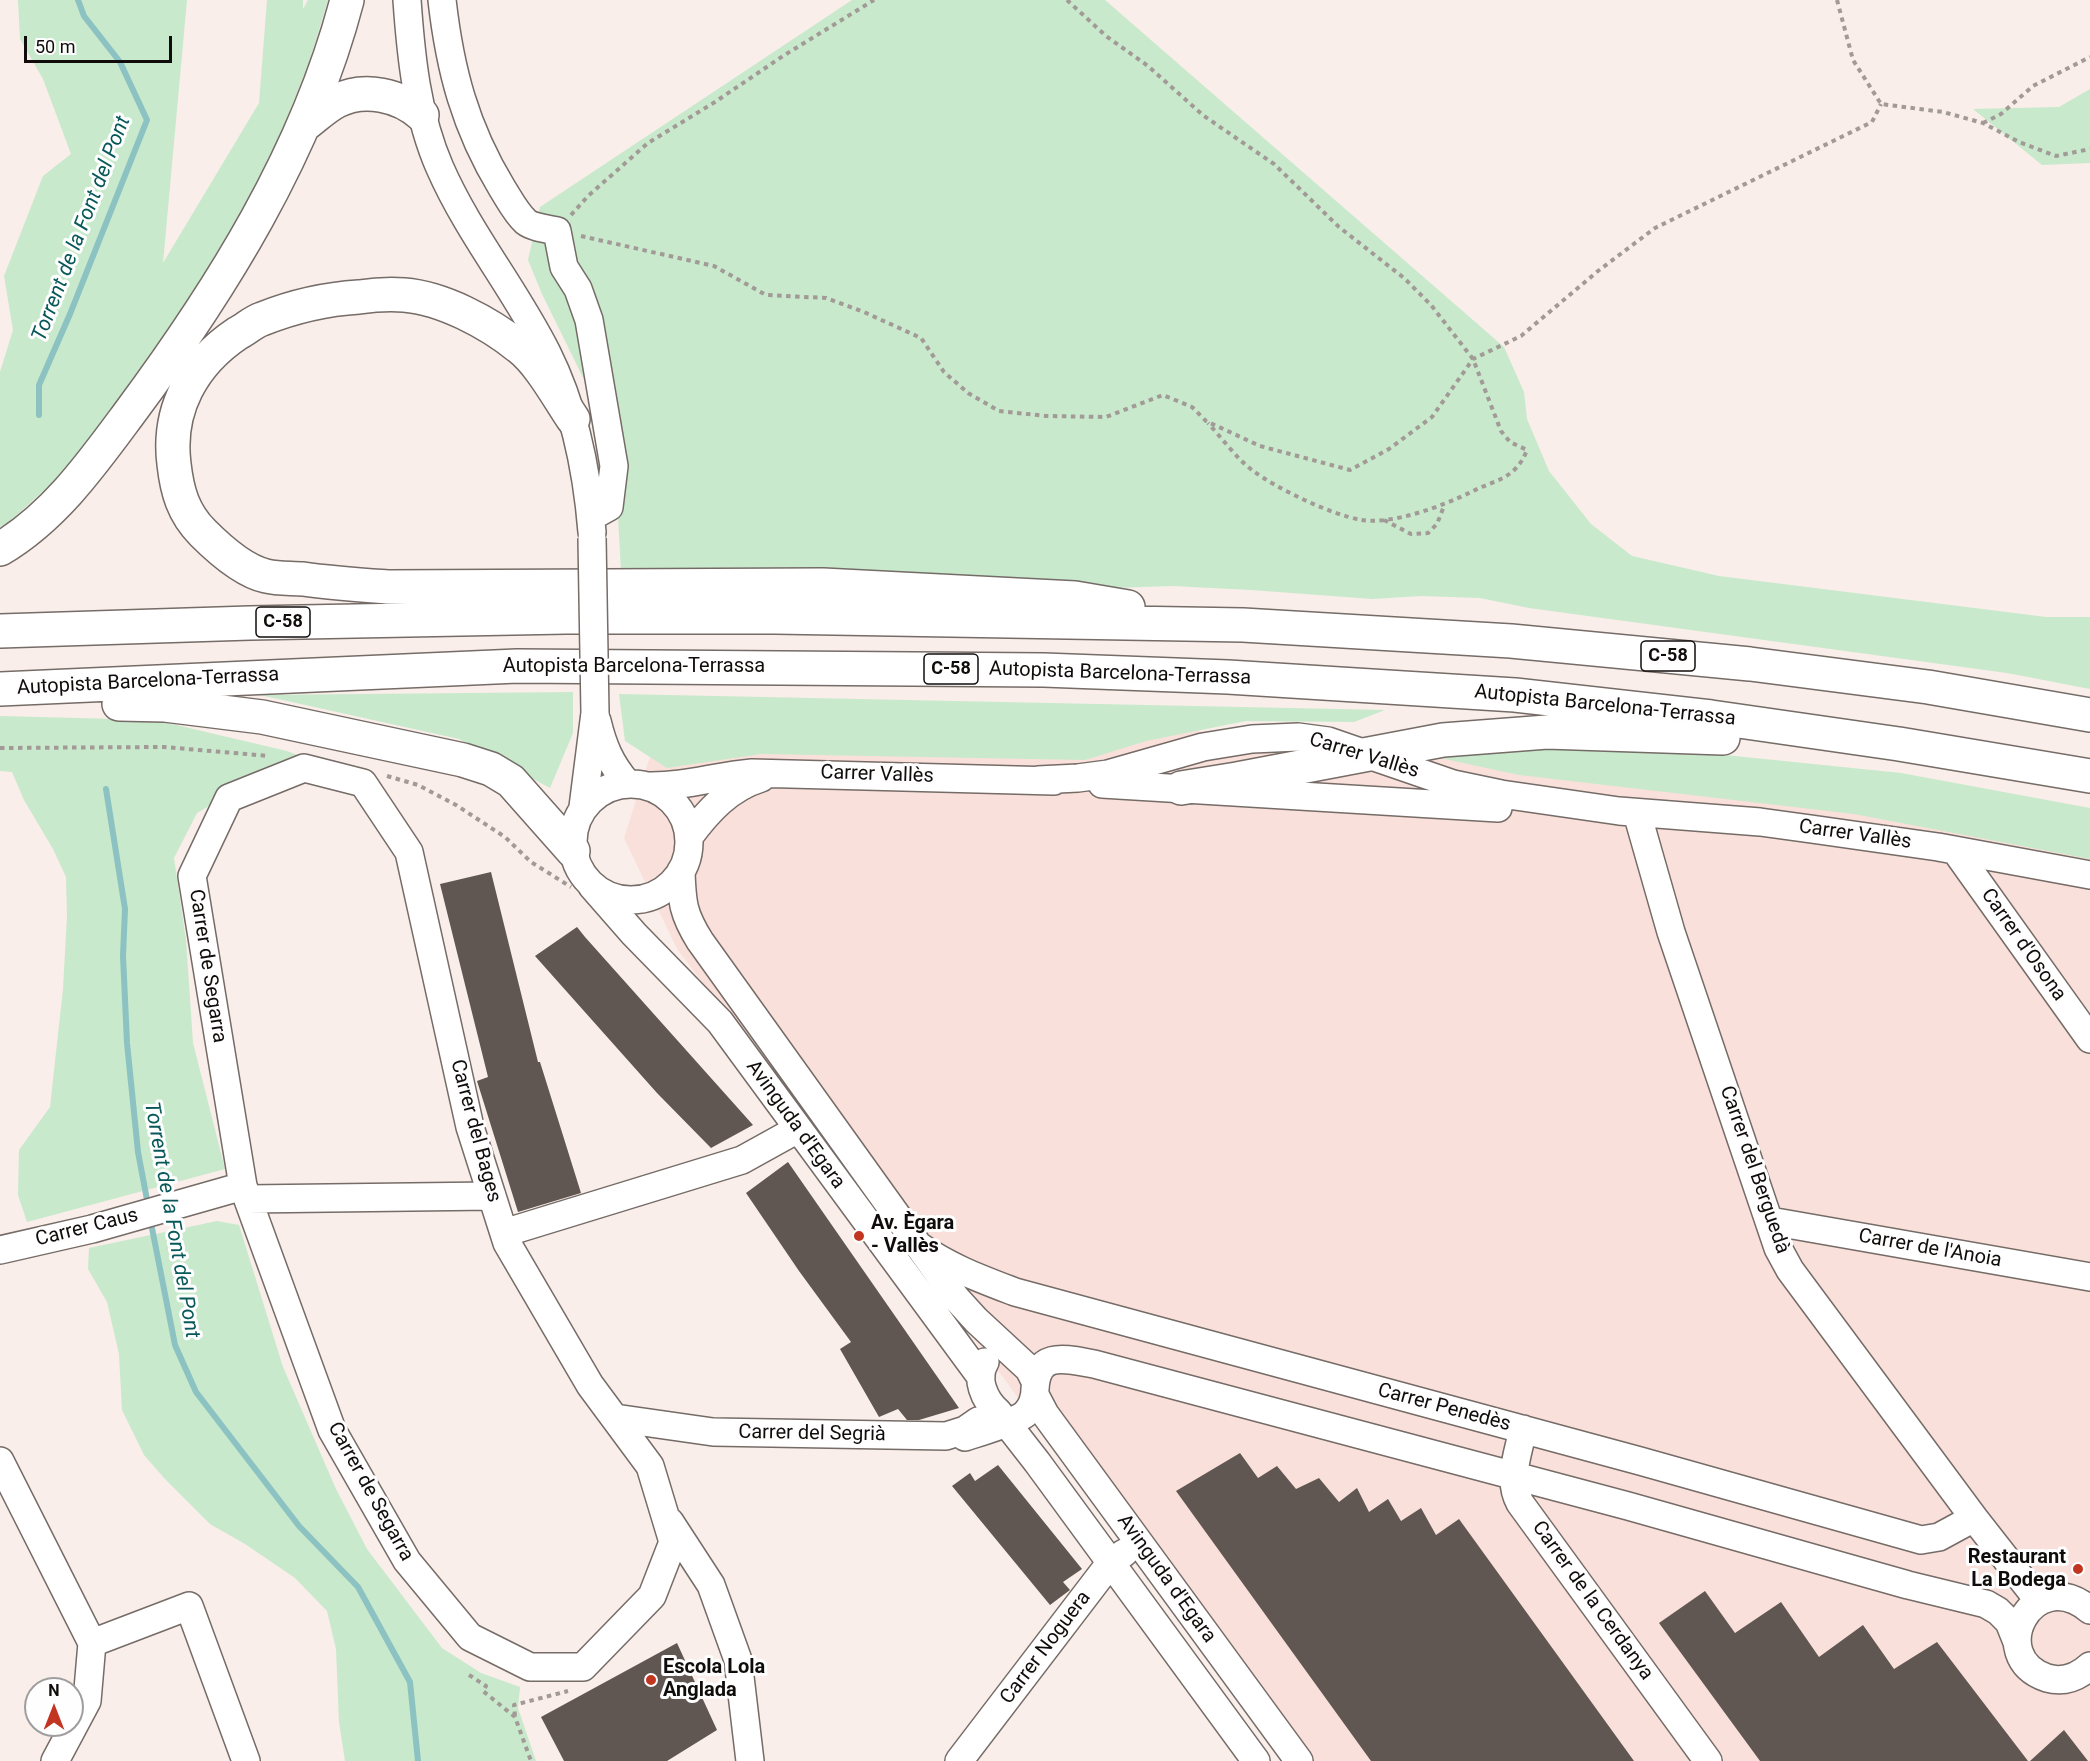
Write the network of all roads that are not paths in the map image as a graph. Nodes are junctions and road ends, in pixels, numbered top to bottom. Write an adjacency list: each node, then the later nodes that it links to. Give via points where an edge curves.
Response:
1 (347, 0): 5 (highway)
2 (407, 0): 4 (street, via 410,47)
3 (442, 0): 7 (street, via 454,78 474,133 490,167 527,223 556,231 564,267 578,289 589,320 614,466 609,507)
4 (422, 115): 5 (highway, via 404,101 388,96 355,95 338,100); 6 (street, via 439,167 462,213 547,354)
5 (303, 126): 8 (highway, via 253,228 145,392 83,476 50,510)
6 (573, 419): 7 (street, via 584,466); 9 (highway, via 521,348 480,320 405,295 372,296 327,301 260,320 226,342 199,368 178,405 172,446 182,504 196,526 238,562 265,576 388,587 800,585 1075,598)
7 (591, 528): 13 (street, bridge)
8 (0, 549)
9 (1243, 626): 10 (highway, C-58, via 566,616); 14 (highway, C-58, via 1511,641 1750,664 1928,687)
10 (0, 631)
11 (0, 689): 15 (highway, Autopista Barcelona-Terrassa / C-58, via 517,666 1044,670 1515,695)
12 (0, 705): 27 (highway, via 144,704 217,710 463,760 491,768 511,781)
13 (595, 713): 21 (street, via 612,766); 23 (street)
14 (2090, 715)
15 (1899, 744): 16 (highway, via 1547,732 1443,740); 19 (highway, Autopista Barcelona-Terrassa / C-58)
16 (1366, 754): 20 (street, Carrer Vallès, via 1328,741 1298,737 1252,739 1203,747 1108,774); 22 (highway); 24 (street, Carrer Vallès, via 1453,784)
17 (304, 768): 33 (street, Carrer de Segarra, via 229,798 192,876); 34 (street, Carrer del Bages, via 363,783 409,852 470,1127)
18 (788, 773): 20 (street, Carrer Vallès); 21 (street, Carrer Vallès, via 743,774 682,785); 25 (street, Carrer Vallès, via 770,775 735,790 708,812)
19 (2090, 776)
20 (1038, 780): 22 (street, Carrer Vallès)
21 (637, 784): 23 (street, via 607,788); 25 (street, via 658,790 674,802 684,817)
22 (1180, 788): 24 (street, Carrer Vallès)
23 (584, 807): 27 (street, via 574,825)
24 (1628, 812): 26 (street, Carrer Vallès, via 1760,822); 35 (street, Carrer del Berguedà)
25 (689, 837): 28 (street)
26 (1955, 850): 29 (street, Carrer Vallès); 31 (street, Carrer d'Osona)
27 (573, 851): 30 (street)
28 (681, 871): 30 (street, via 649,897 629,900); 37 (street, Avinguda d'Egara, via 682,903 700,941)
29 (2090, 874)
30 (586, 889): 32 (street, Avinguda d'Egara, via 720,1022)
31 (2090, 1039)
32 (798, 1129): 36 (street, via 742,1160); 41 (street, Avinguda d'Egara)
33 (246, 1192): 34 (street); 38 (street, Carrer Caus, via 209,1195 92,1229); 57 (street, Carrer de Segarra, via 332,1430 408,1561 470,1637 530,1666)
34 (492, 1196): 36 (street, Carrer del Bages)
35 (1770, 1221): 39 (street, Carrer de l'Anoia); 49 (street, Carrer del Berguedà, via 1790,1270)
36 (504, 1233): 42 (street, Carrer del Bages, via 590,1385)
37 (919, 1246): 40 (street, Avinguda d'Egara, via 969,1313); 43 (street, Carrer Penedès, via 967,1274 1015,1292)
38 (0, 1250)
39 (2090, 1277)
40 (1030, 1379): 41 (street, via 1032,1405 1024,1415); 41 (street, via 1008,1356 992,1356 980,1370); 47 (street, via 1046,1361 1094,1364); 50 (street, Avinguda d'Egara, via 1045,1414)
41 (997, 1404): 44 (street, Carrer del Segrià, via 984,1402 977,1422); 45 (street, Avinguda d'Egara)
42 (615, 1418): 44 (street, Carrer del Segrià, via 713,1432); 48 (street, Carrer del Bages, via 650,1466)
43 (1523, 1429): 47 (street, Carrer de la Cerdanya); 49 (street, Carrer Penedès, via 1921,1540 1940,1537)
44 (956, 1437): 45 (street, Carrer del Segrià, via 1011,1444)
45 (1032, 1455): 51 (street, Avinguda d'Egara)
46 (0, 1461): 55 (street)
47 (1513, 1475): 54 (street, via 1986,1604 2009,1622); 64 (street, Carrer de la Cerdanya, via 1520,1503)
48 (664, 1513): 57 (street, Carrer del Bages, via 673,1542 652,1596); 60 (street, Carrer del Bages, via 711,1585 738,1660)
49 (1974, 1518): 52 (street, Carrer del Berguedà)
50 (1138, 1542): 51 (street, Carrer Noguera); 63 (street, Avinguda d'Egara)
51 (1111, 1562): 61 (street, Carrer Noguera); 62 (street, Avinguda d'Egara)
52 (2039, 1601): 53 (street, via 2062,1596 2077,1600); 54 (street, via 2024,1614)
53 (2090, 1610)
54 (2017, 1642): 56 (street, via 2024,1662 2039,1675 2054,1680)
55 (92, 1643): 58 (street, via 87,1701); 59 (street, via 189,1606)
56 (2087, 1675)
57 (580, 1678)
58 (55, 1761)
59 (246, 1761)
60 (750, 1761)
61 (959, 1761)
62 (1256, 1761)
63 (1299, 1761)
64 (1708, 1761)

